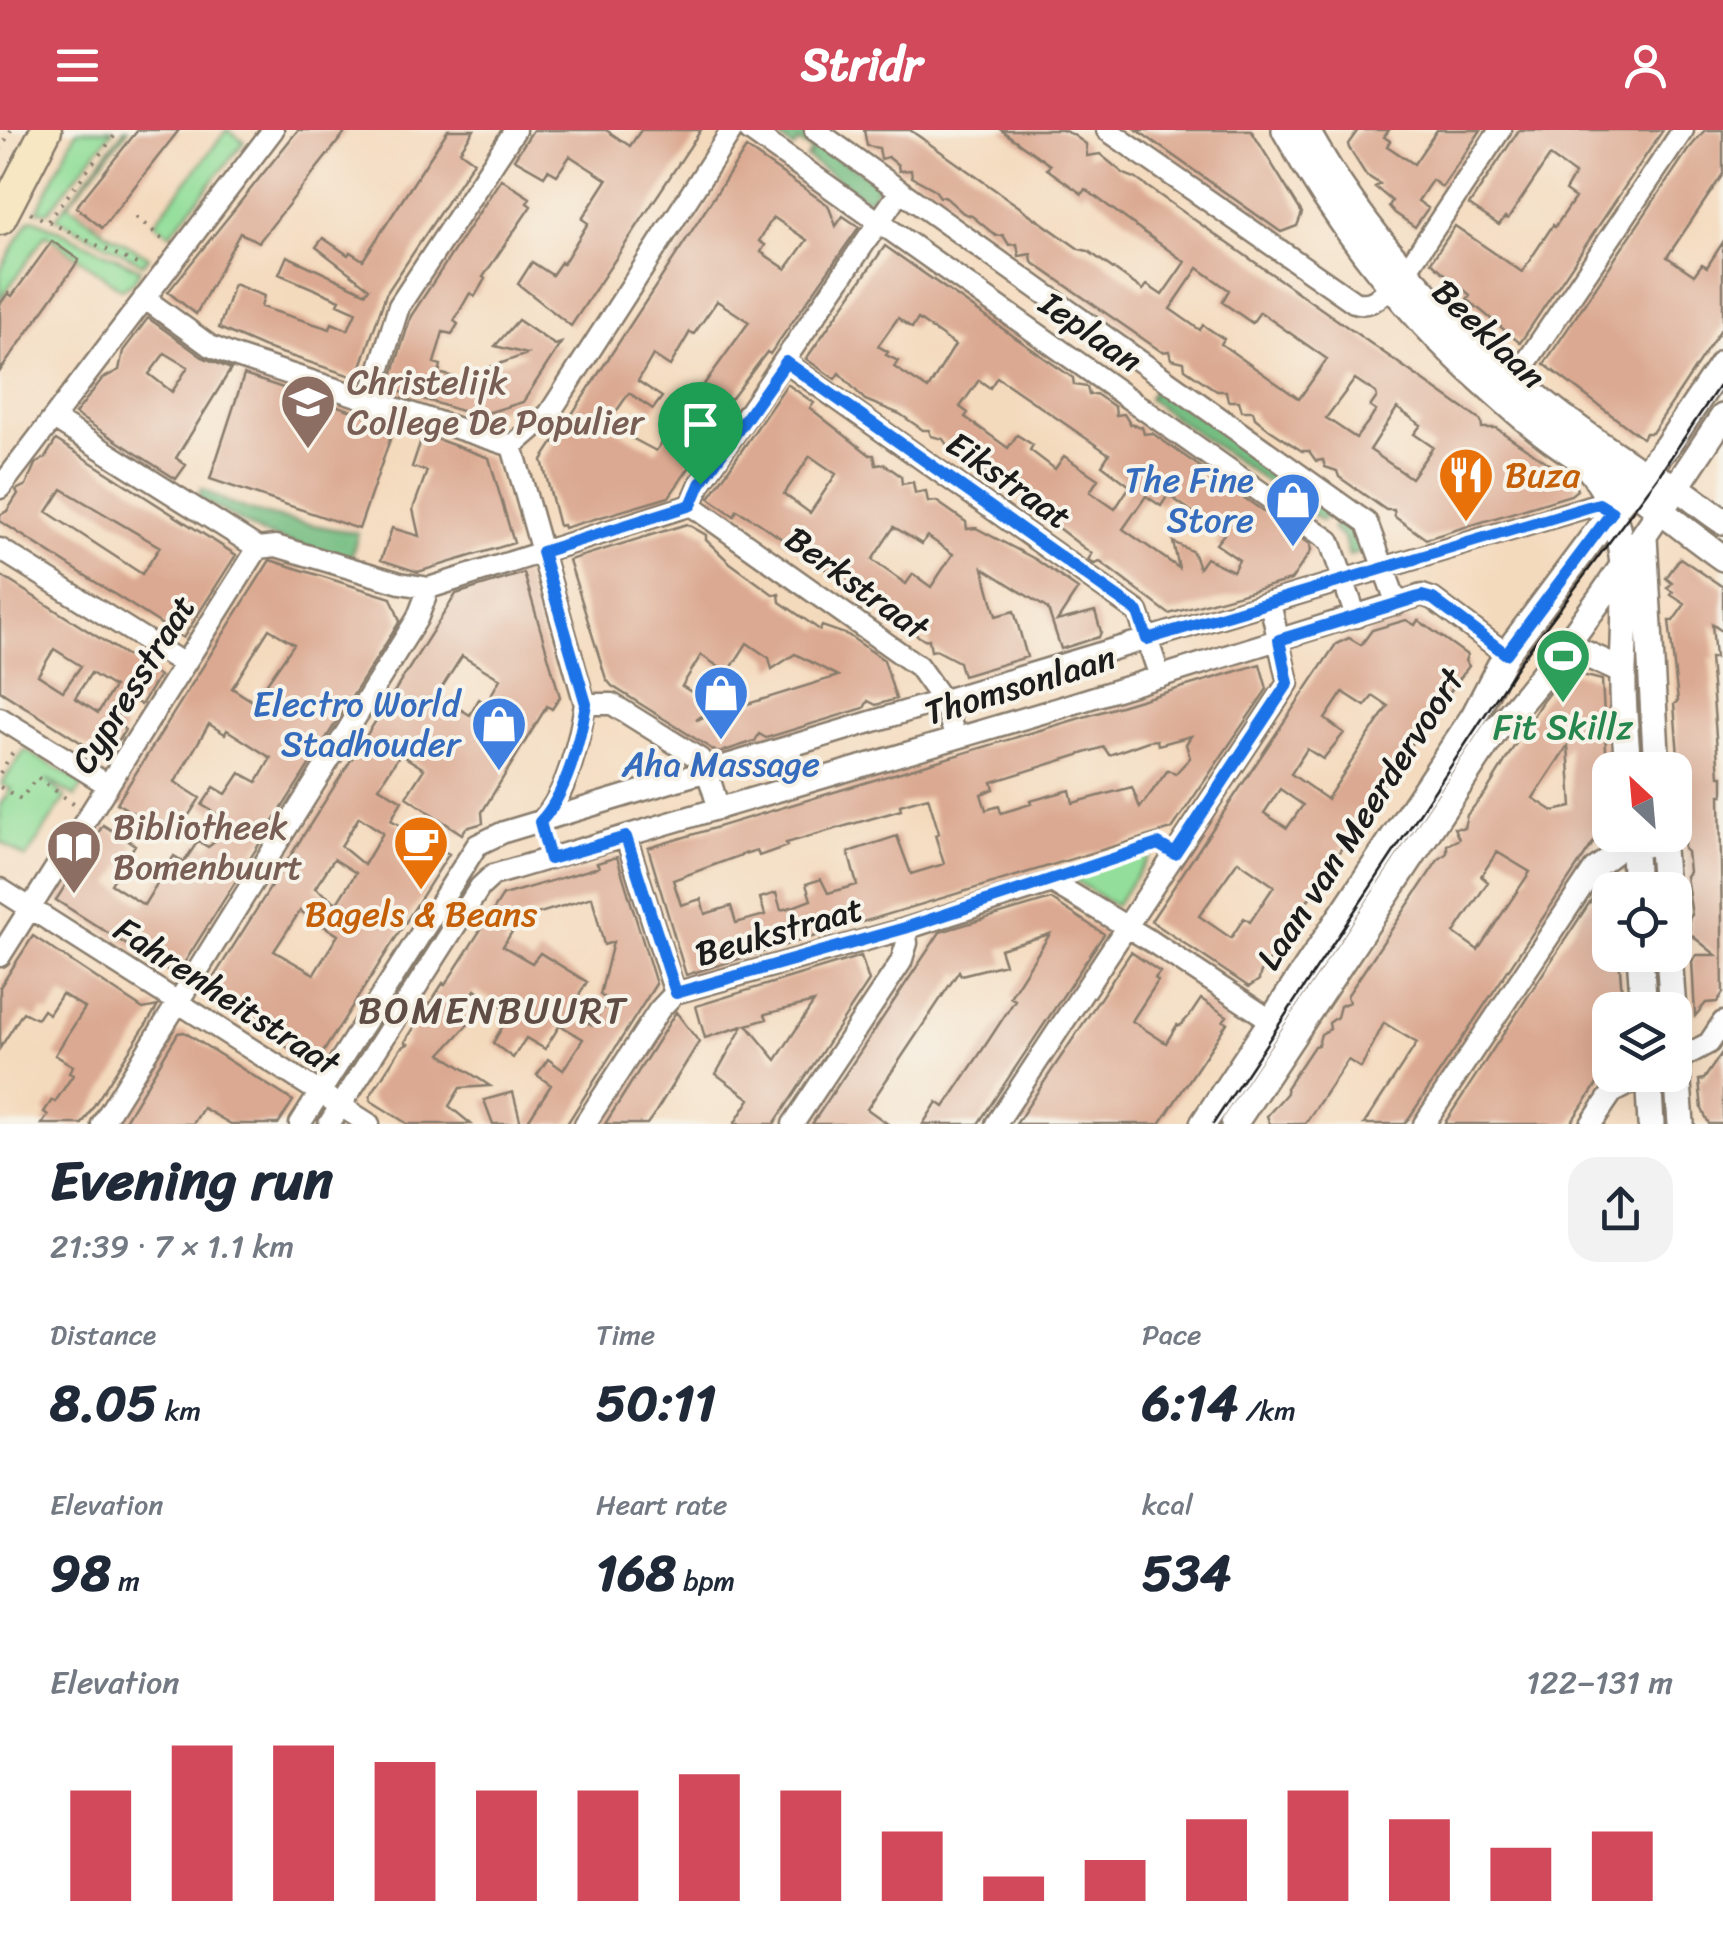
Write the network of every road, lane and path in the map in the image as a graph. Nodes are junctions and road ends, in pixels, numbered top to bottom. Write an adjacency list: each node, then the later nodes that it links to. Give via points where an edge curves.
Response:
1 (11, 130): 14 (path)
2 (26, 130): 15 (main road)
3 (46, 130): 17 (main road)
4 (119, 130): 19 (path)
5 (272, 130): 21 (street)
6 (514, 130): 28 (street, via 399,306)
7 (732, 130): 31 (street, via 550,414)
8 (749, 130): 20 (street, Ieplaan)
9 (815, 130): 16 (street, Ieplaan)
10 (1107, 130): 23 (street, Beeklaan, via 1354,302 1377,300)
11 (1500, 130): 23 (street)
12 (1683, 130): 27 (street)
13 (1304, 131): 23 (street, via 1339,218)
14 (0, 150)
15 (0, 182)
16 (900, 191): 20 (street); 45 (street, Ieplaan, via 1367,523)
17 (12, 215): 19 (path)
18 (136, 217): 21 (path)
19 (48, 220): 22 (path)
20 (881, 222): 25 (street); 47 (street, Ieplaan, via 1330,540)
21 (178, 252): 22 (street)
22 (161, 276): 24 (street)
23 (1398, 279): 27 (street, Beeklaan); 32 (street, Beeklaan, via 1498,396)
24 (144, 298): 28 (street, via 210,346); 30 (street)
25 (786, 362): 36 (street); 52 (street, Eikstraat, via 1138,612)
26 (1723, 362): 33 (street, Laan van Meerdervoort)
27 (1515, 378): 33 (street, Beeklaan)
28 (370, 400): 31 (street)
29 (1723, 416): 34 (street, Laan van Meerdervoort)
30 (54, 418): 35 (street); 41 (street)
31 (512, 446): 43 (street)
32 (1580, 459): 33 (street, Beeklaan); 37 (street)
33 (1639, 481): 34 (street, Beeklaan); 37 (street, Laan van Meerdervoort); 38 (street, Beeklaan)
34 (1676, 487): 38 (street, Laan van Meerdervoort); 39 (street, Beeklaan)
35 (0, 488)
36 (691, 505): 43 (street); 59 (street, Berkstraat, via 918,666)
37 (1612, 512): 45 (street, Thomsonlaan, via 1599,504); 46 (street); 55 (street, Laan van Meerdervoort)
38 (1660, 514): 40 (street, Laan van Meerdervoort); 44 (street, Beeklaan)
39 (1723, 521)
40 (1644, 537): 46 (street, Laan van Meerdervoort); 65 (street)
41 (258, 548): 48 (street, via 276,546); 56 (street, Cypresstraat)
42 (0, 550): 56 (street)
43 (542, 552): 48 (street); 60 (street)
44 (1723, 558)
45 (1384, 567): 47 (street, Thomsonlaan); 50 (street, Ieplaan)
46 (1622, 568): 54 (street, Laan van Meerdervoort); 57 (street)
47 (1345, 580): 49 (street, Thomsonlaan); 51 (street, Ieplaan)
48 (429, 588): 83 (street, via 418,619)
49 (1270, 602): 52 (street, Thomsonlaan); 53 (street)
50 (1396, 604): 51 (street, Thomsonlaan); 55 (street, via 1433,599)
51 (1356, 617): 53 (street, Thomsonlaan)
52 (1147, 639): 58 (street, Eikstraat); 59 (street, Thomsonlaan)
53 (1279, 640): 58 (street, Thomsonlaan); 74 (street, via 1288,683)
54 (1563, 644): 57 (street); 99 (street, Laan van Meerdervoort, via 1495,731)
55 (1506, 654): 84 (street, Laan van Meerdervoort, via 1474,716)
56 (184, 664): 68 (street, Cypresstraat)
57 (1623, 670): 64 (street)
58 (1160, 677): 63 (street, Thomsonlaan)
59 (943, 701): 63 (street, Berkstraat); 66 (street, Thomsonlaan)
60 (586, 704): 66 (street, via 612,704 700,759); 71 (street, via 556,807)
61 (0, 718): 62 (street)
62 (24, 734): 67 (path); 68 (street)
63 (956, 738): 70 (street, Thomsonlaan)
64 (1627, 752)
65 (1655, 752)
66 (707, 772): 70 (street); 71 (street, Thomsonlaan)
67 (0, 773)
68 (103, 783): 69 (path, via 81,809 36,777 21,799); 78 (street, Cypresstraat)
69 (0, 787)
70 (719, 809): 72 (street, Thomsonlaan)
71 (540, 822): 75 (street); 90 (street, via 477,846)
72 (626, 837): 75 (street, Thomsonlaan); 82 (street)
73 (1617, 852): 100 (street, via 1594,869)
74 (1175, 854): 76 (path, via 1158,844); 80 (street)
75 (550, 859): 91 (street, via 487,879)
76 (1052, 882): 79 (street, Beukstraat); 80 (street)
77 (0, 889): 78 (street, Fahrenheitstraat)
78 (30, 908): 81 (street, Cypresstraat); 83 (street, Fahrenheitstraat)
79 (905, 928): 82 (street, Beukstraat); 96 (street, via 901,962)
80 (1126, 928): 84 (street); 97 (street)
81 (0, 956)
82 (676, 993): 95 (street, Beukstraat)
83 (178, 1003): 90 (street, Fahrenheitstraat); 92 (street)
84 (1272, 1020): 98 (street, Laan van Meerdervoort)
85 (1723, 1022): 86 (street)
86 (1692, 1052)
87 (1614, 1092): 101 (street)
88 (1648, 1092): 102 (street)
89 (1678, 1092): 103 (street)
90 (319, 1094): 91 (street, Fahrenheitstraat); 93 (street)
91 (334, 1115): 94 (street, Fahrenheitstraat)
92 (102, 1124)
93 (300, 1124)
94 (368, 1124)
95 (586, 1124)
96 (793, 1124)
97 (996, 1124)
98 (1203, 1124)
99 (1234, 1124)
100 (1424, 1124)
101 (1591, 1124)
102 (1651, 1124)
103 (1680, 1124)

